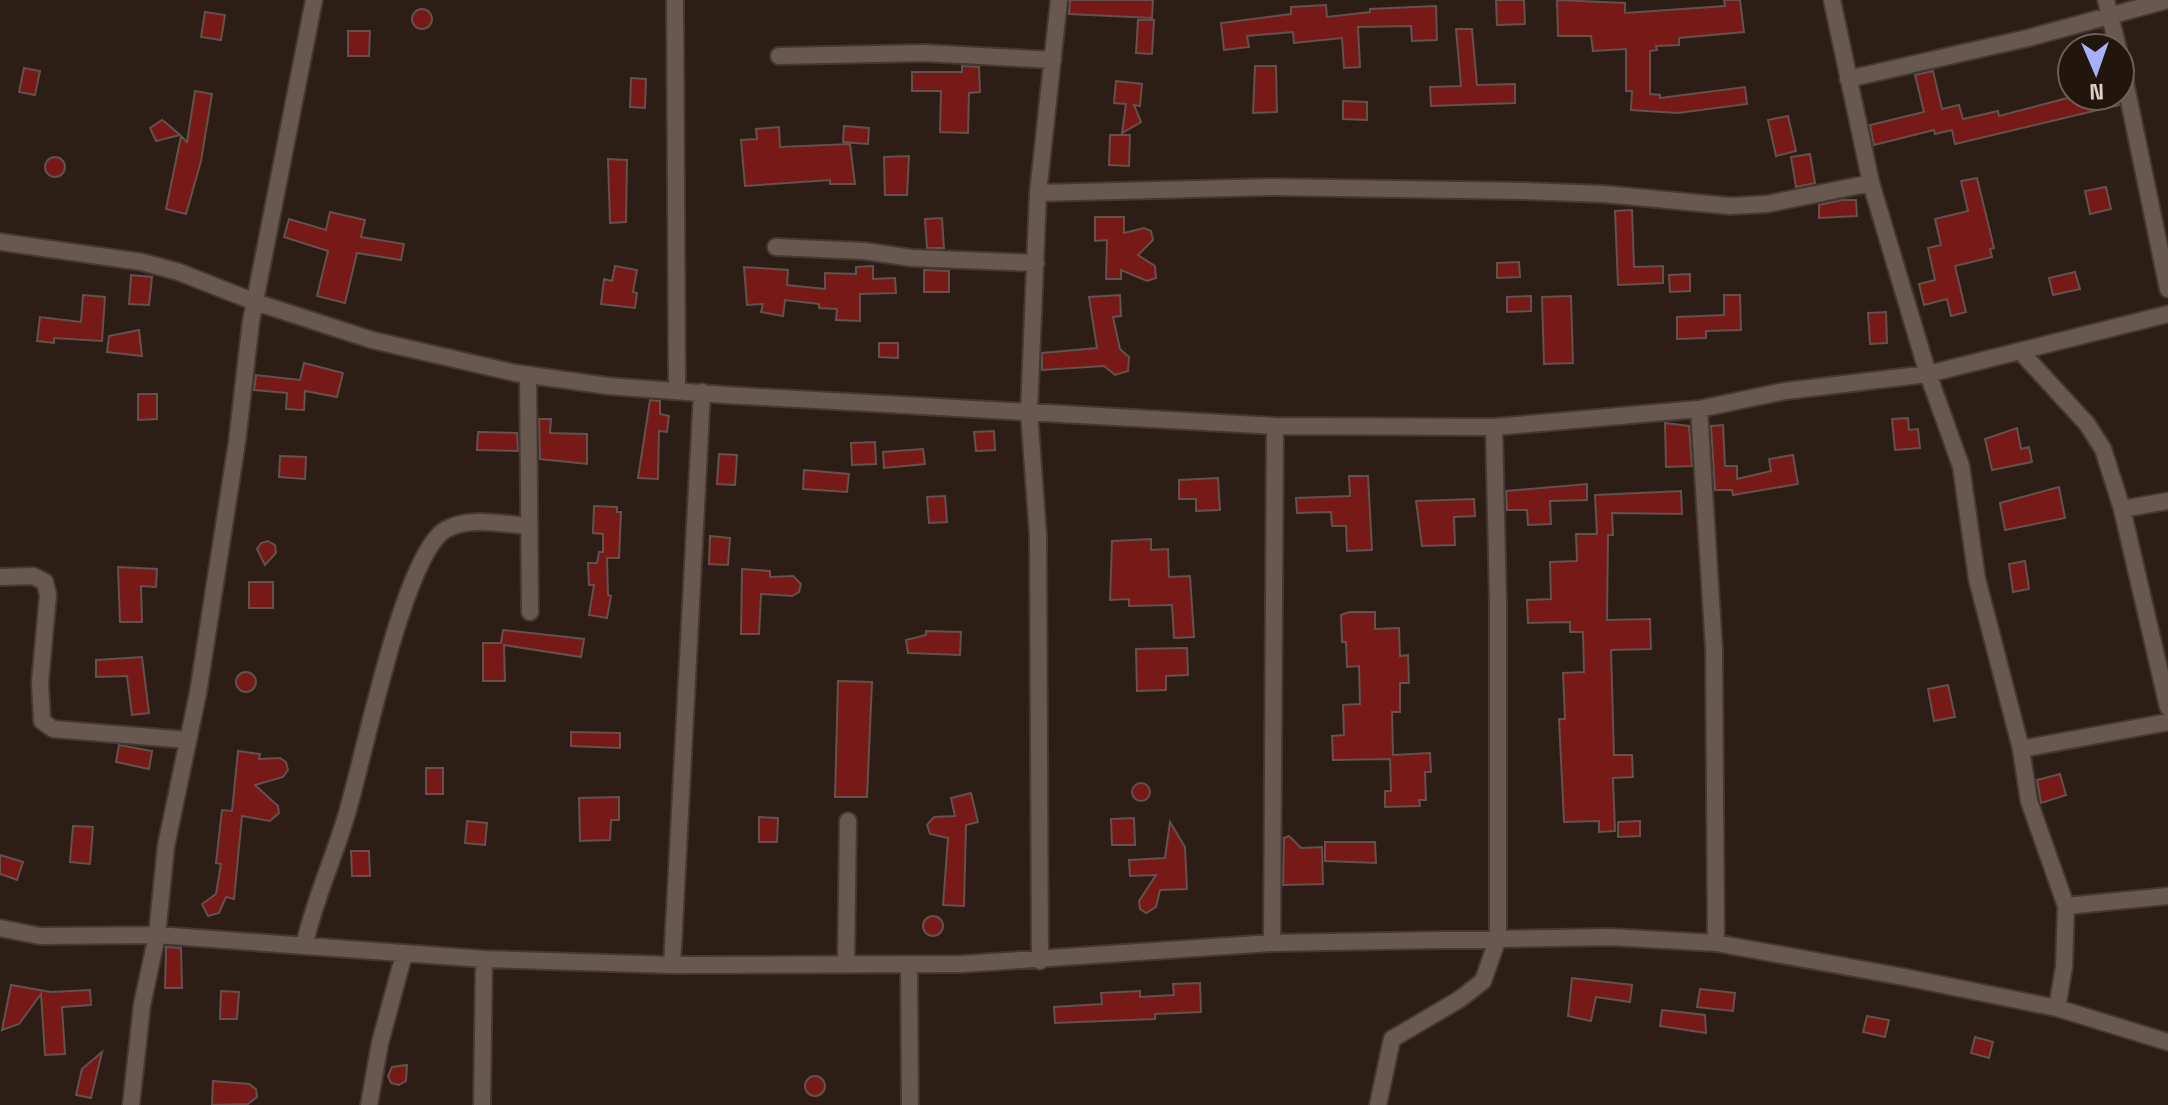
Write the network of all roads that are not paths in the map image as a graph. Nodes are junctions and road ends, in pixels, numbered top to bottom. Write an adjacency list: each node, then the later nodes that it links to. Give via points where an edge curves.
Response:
1 (314, 0): 18 (street)
2 (675, 0): 23 (street)
3 (1059, 0): 9 (street)
4 (1832, 0): 10 (street)
5 (2168, 0): 6 (street)
6 (2108, 8): 7 (street); 10 (street, via 2028,38)
7 (2114, 32)
8 (779, 56): 9 (street, via 924,53)
9 (1053, 60): 13 (street)
10 (1848, 79): 12 (street)
11 (2131, 112): 17 (street)
12 (1871, 183): 13 (street, via 1730,206 1604,194 1461,190 1272,187); 21 (street)
13 (1038, 193): 16 (street)
14 (0, 242): 18 (street, via 142,262)
15 (776, 247): 16 (street)
16 (1036, 263): 26 (street)
17 (2168, 289)
18 (255, 302): 22 (street, via 372,340); 36 (street)
19 (2168, 314): 20 (street)
20 (2021, 352): 21 (street); 30 (street, via 2087,424 2103,449)
21 (1928, 374): 25 (street, via 1785,391); 37 (street, via 1961,466 1977,579)
22 (528, 375): 23 (street); 31 (street)
23 (677, 390): 24 (street)
24 (702, 392): 26 (street); 52 (street)
25 (1699, 409): 28 (street); 45 (street, via 1714,649)
26 (1029, 412): 27 (street); 49 (street, via 1038,535)
27 (1275, 426): 28 (street); 44 (street)
28 (1494, 427): 43 (street)
29 (2168, 501): 30 (street)
30 (2122, 509): 34 (street)
31 (528, 526): 33 (street); 46 (street, via 459,525 428,545 396,628 345,820)
32 (0, 577): 36 (street, via 33,576 45,582 42,721 53,729)
33 (530, 612)
34 (2168, 707)
35 (2168, 722): 37 (street)
36 (188, 740): 42 (street, via 166,846)
37 (2021, 749): 40 (street, via 2029,801)
38 (848, 821): 50 (street)
39 (2168, 896): 40 (street)
40 (2066, 906): 53 (street)
41 (0, 928): 42 (street, via 40,936)
42 (157, 935): 46 (street); 55 (street, via 143,999)
43 (1498, 938): 44 (street); 45 (street); 59 (street, via 1483,981 1392,1039)
44 (1272, 943): 49 (street)
45 (1716, 943): 53 (street)
46 (304, 946): 47 (street)
47 (404, 954): 48 (street); 56 (street)
48 (484, 959): 52 (street); 57 (street)
49 (1040, 961): 51 (street)
50 (846, 964): 51 (street); 52 (street)
51 (909, 964): 58 (street)
52 (672, 965)
53 (2057, 1008): 54 (street)
54 (2168, 1042)
55 (131, 1105)
56 (369, 1105)
57 (482, 1105)
58 (910, 1105)
59 (1378, 1105)

